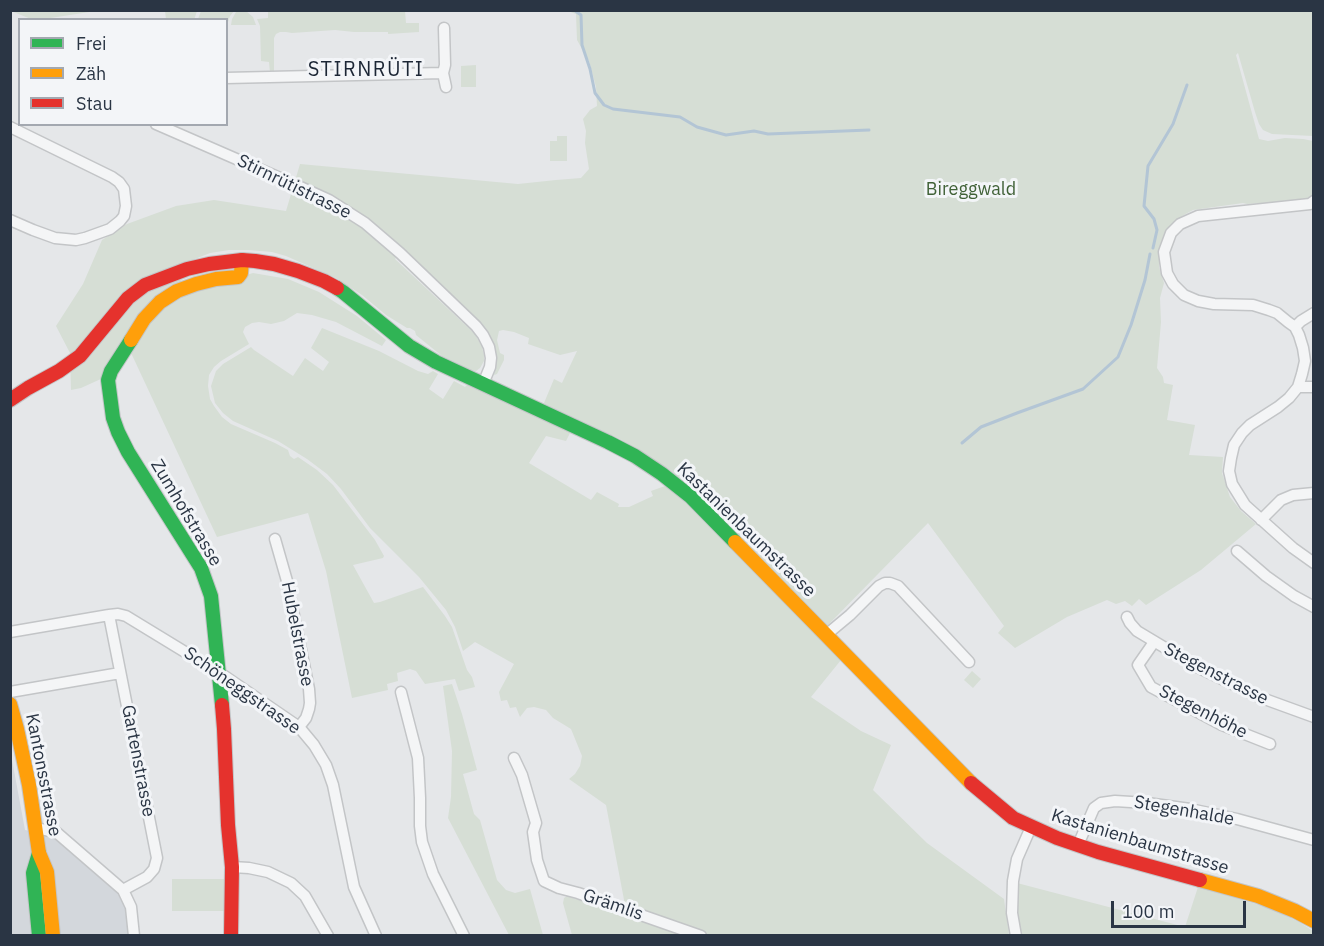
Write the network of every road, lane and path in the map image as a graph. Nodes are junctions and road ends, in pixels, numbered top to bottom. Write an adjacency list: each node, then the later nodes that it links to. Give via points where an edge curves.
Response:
1 (444, 28): 2 (street)
2 (443, 73): 3 (street); 4 (street)
3 (228, 78)
4 (446, 87)
5 (161, 126): 12 (street, Stirnrütistrasse, via 329,200 365,223 477,326 491,358)
6 (10, 127): 8 (street, via 112,177 124,189 126,206 124,216 110,229 76,240 49,236)
7 (1314, 201): 11 (street, via 1197,216 1171,233 1164,252 1167,273 1184,295 1214,304 1253,305 1277,313)
8 (10, 220)
9 (242, 260): 12 (street, Kastanienbaumstrasse, via 274,264 324,281 419,353); 15 (street, Kastanienbaumstrasse, via 187,269 145,285 128,298 80,356); 29 (street, Zumhofstrasse, via 238,277 196,284 160,302 144,319 108,380 118,432 201,568 209,590)
10 (1314, 313): 11 (street)
11 (1294, 327): 13 (street, via 1305,361)
12 (483, 384): 25 (street, Kastanienbaumstrasse, via 608,442 662,474 691,497)
13 (1298, 387): 14 (street); 17 (street, via 1242,433 1230,458 1232,484)
14 (1314, 387)
15 (11, 399)
16 (1314, 493): 17 (street, via 1281,500)
17 (1261, 520): 20 (street)
18 (275, 539): 34 (street, Hubelstrasse, via 309,689 309,709)
19 (1237, 551): 21 (street, via 1266,576)
20 (1314, 563)
21 (1314, 607)
22 (109, 615): 24 (street, Schöneggstrasse); 28 (street, Gartenstrasse); 29 (street, Schöneggstrasse, via 131,618)
23 (1127, 617): 26 (street, Stegenstrasse, via 1137,631)
24 (10, 632)
25 (826, 635): 27 (street, via 879,586 890,583 898,586); 37 (street, Kastanienbaumstrasse, via 978,790)
26 (1154, 642): 33 (street, Stegenstrasse, via 1231,684); 35 (street, Stegenhöhe, via 1138,665 1151,687 1222,725)
27 (969, 662)
28 (120, 673): 30 (street); 43 (street, Gartenstrasse, via 157,861 147,878)
29 (218, 673): 34 (street, Schöneggstrasse); 42 (street, Zumhofstrasse)
30 (10, 692)
31 (401, 692): 51 (street, via 418,758 422,842 433,874)
32 (10, 704): 38 (street, Kantonsstrasse)
33 (1314, 717)
34 (299, 727): 50 (street, Schöneggstrasse, via 326,765 354,887)
35 (1270, 744)
36 (514, 758): 52 (street, Grämlis, via 536,823 532,832 544,881)
37 (1031, 827): 40 (street, Kastanienbaumstrasse); 53 (street, via 1017,859 1013,881 1012,914)
38 (35, 828): 41 (street, Kantonsstrasse); 43 (street, via 56,832)
39 (1314, 840): 40 (street, Stegenhalde, via 1190,808 1115,801 1094,808)
40 (1078, 845): 44 (street, Kastanienbaumstrasse, via 1258,896)
41 (39, 853): 45 (street, Kantonsstrasse, via 33,873); 46 (street, Kantonsstrasse, via 47,872)
42 (232, 867): 48 (street, Zumhofstrasse); 49 (street, via 261,870 291,883 305,897)
43 (123, 890): 47 (street, via 131,907)
44 (1314, 921)
45 (39, 936)
46 (53, 936)
47 (134, 936)
48 (231, 936)
49 (328, 936)
50 (376, 936)
51 (464, 936)
52 (701, 936)
53 (1017, 936)

